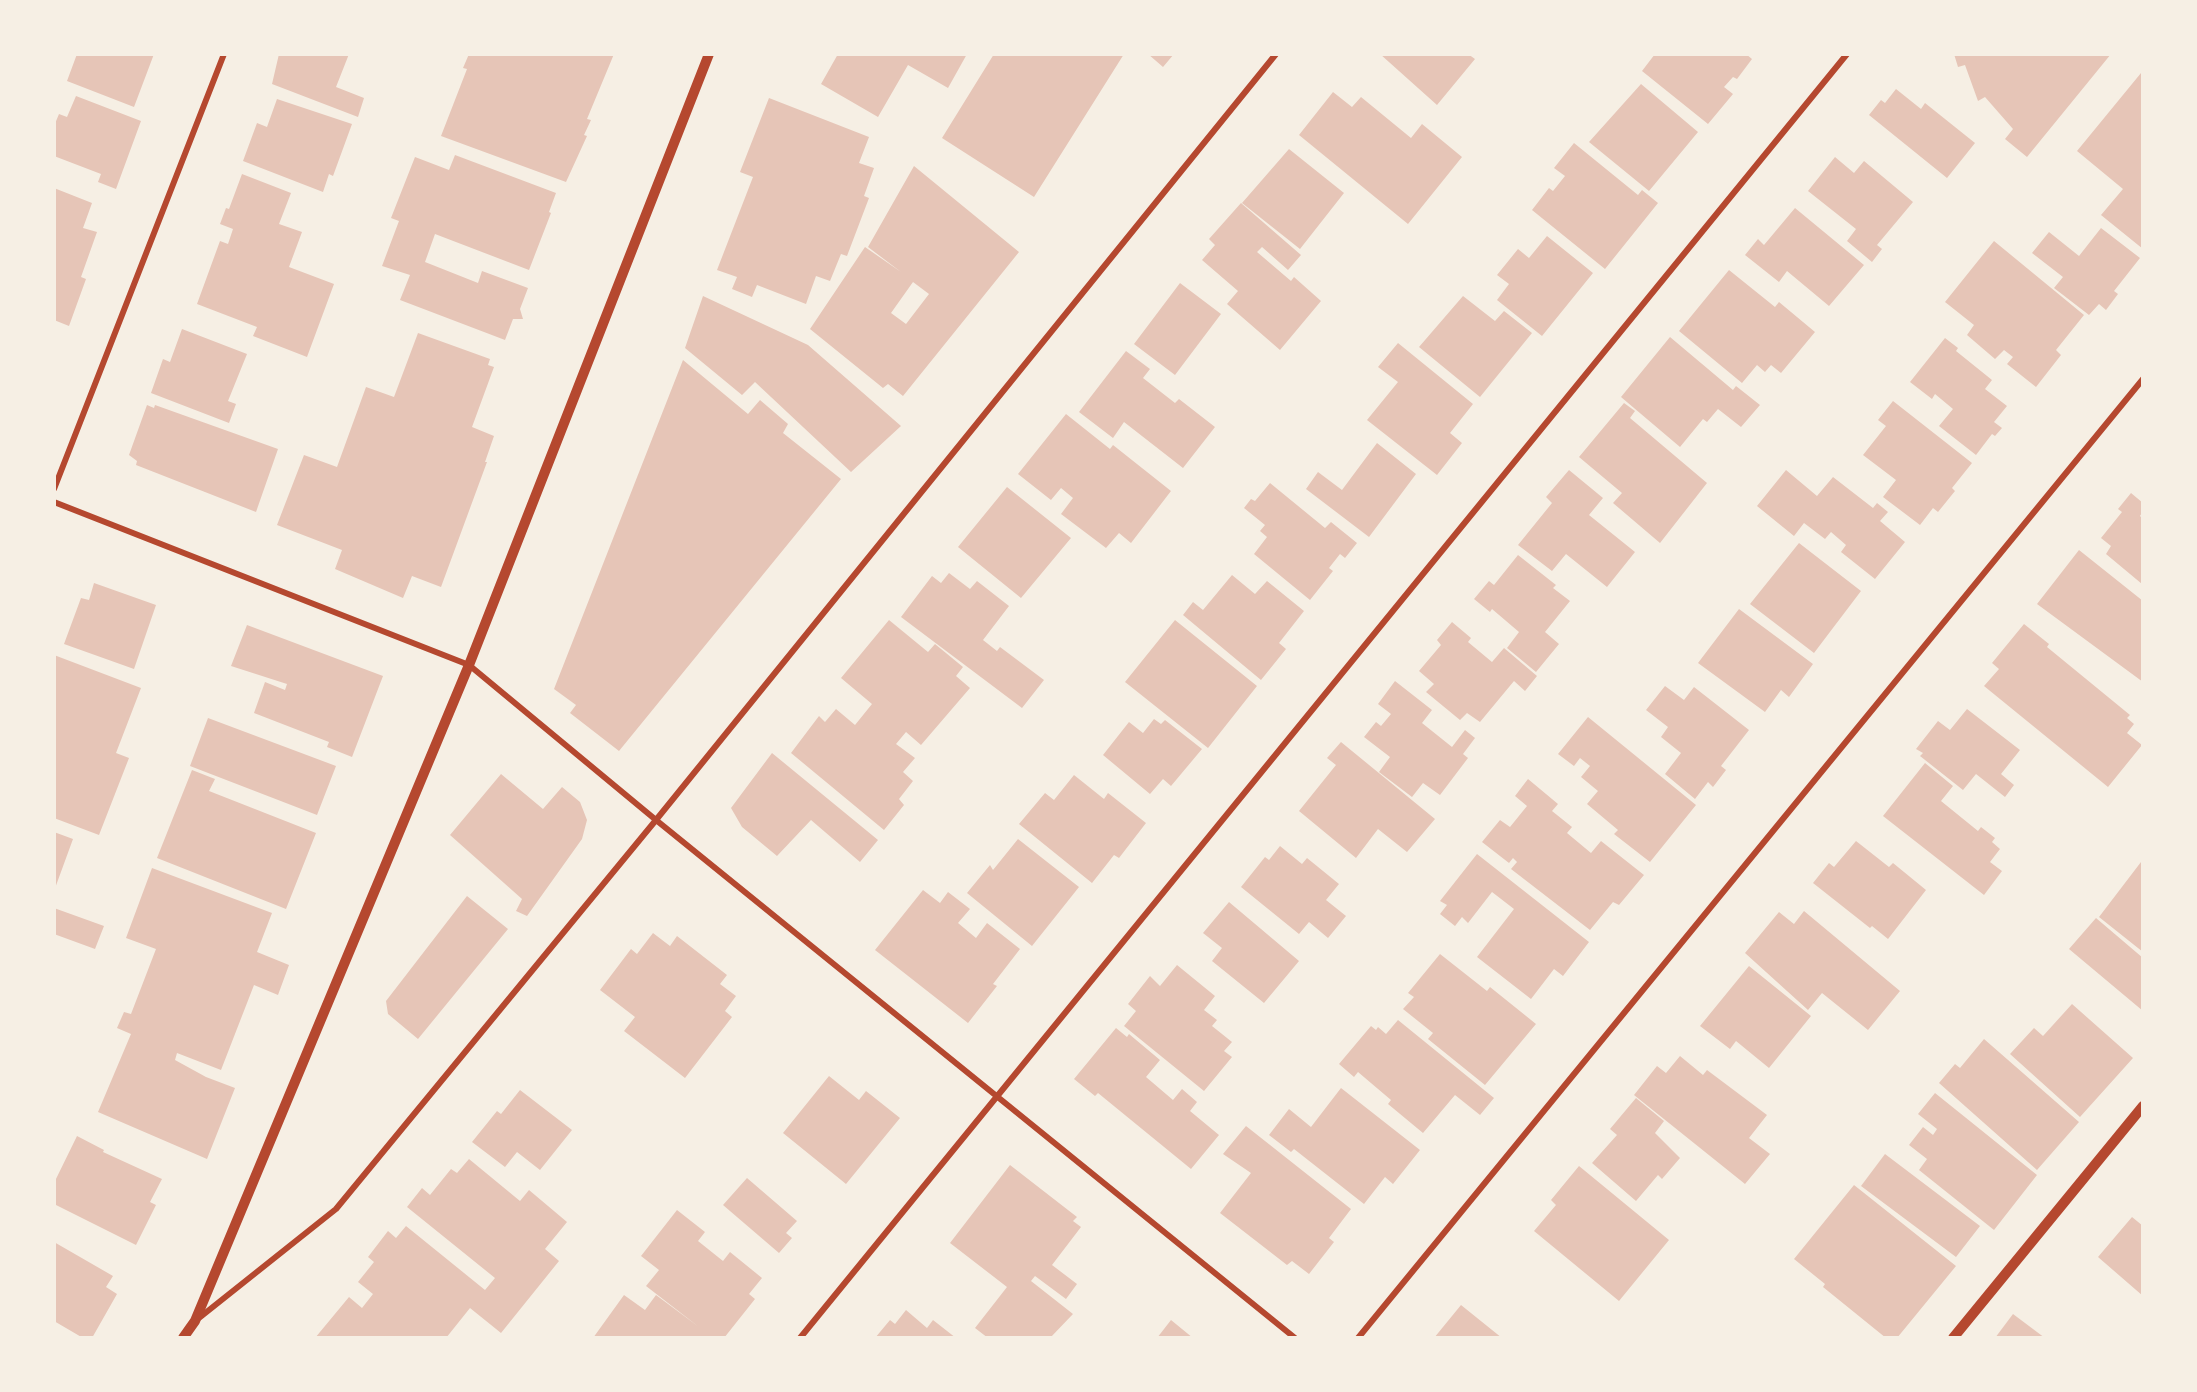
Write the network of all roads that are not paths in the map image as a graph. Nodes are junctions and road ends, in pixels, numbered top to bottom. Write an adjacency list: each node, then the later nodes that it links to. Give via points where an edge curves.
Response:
1 (224, 54): 6 (street)
2 (709, 54): 8 (street)
3 (1276, 54): 9 (street)
4 (1847, 54): 10 (street)
5 (2143, 379): 16 (street)
6 (54, 489)
7 (54, 501): 8 (street)
8 (469, 665): 9 (street); 12 (street)
9 (656, 820): 10 (street); 12 (street, via 336,1209)
10 (998, 1096): 14 (street); 15 (street)
11 (2143, 1106): 17 (street)
12 (195, 1321): 13 (street)
13 (183, 1338)
14 (800, 1338)
15 (1295, 1338)
16 (1358, 1338)
17 (1953, 1338)

